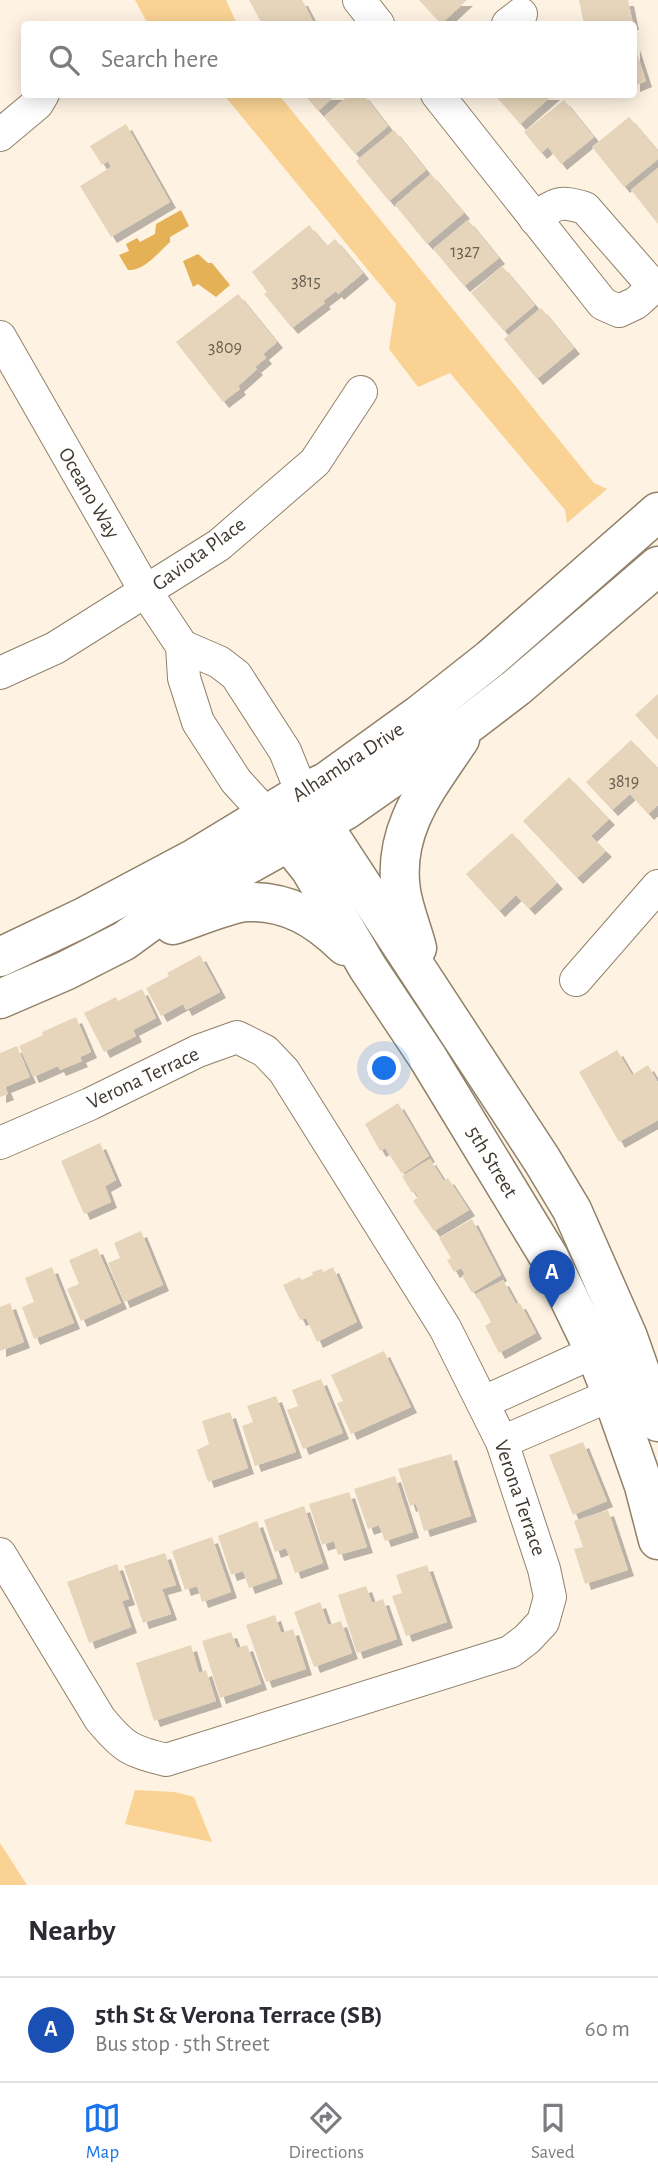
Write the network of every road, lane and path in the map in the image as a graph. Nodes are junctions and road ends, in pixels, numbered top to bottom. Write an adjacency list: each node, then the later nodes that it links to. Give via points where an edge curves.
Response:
1 (359, 0): 2 (street)
2 (376, 21)
3 (41, 98): 5 (street)
4 (440, 98): 6 (street)
5 (0, 135)
6 (535, 219): 7 (street, via 555,204 585,208); 7 (street, via 603,304 619,311)
7 (656, 285)
8 (0, 337): 12 (street, Oceano Way)
9 (361, 392): 12 (street, Gaviota Place, via 315,462 219,545)
10 (658, 512): 16 (main road, Alhambra Drive, via 490,659 326,782)
11 (658, 566): 15 (main road, Alhambra Drive)
12 (146, 592): 13 (street, Oceano Way); 14 (street, Gaviota Place, via 55,648)
13 (181, 646): 16 (street, Oceano Way, via 184,678 198,722 236,781); 16 (street, via 219,662 236,675 285,751)
14 (0, 673)
15 (470, 723): 16 (main road, Alhambra Drive); 21 (main road, via 416,806 402,842 401,890)
16 (295, 818): 18 (main road, Alhambra Drive); 19 (main road, Alhambra Drive, via 195,858); 20 (main road, 5th Street, via 310,869); 21 (main road, 5th Street)
17 (658, 886): 22 (street)
18 (124, 941): 20 (main road, via 245,902 277,905 322,924); 23 (main road, Alhambra Drive)
19 (0, 957)
20 (368, 968): 25 (main road, 5th Street, via 549,1257)
21 (425, 980): 25 (main road, 5th Street, via 572,1210)
22 (576, 980)
23 (0, 999)
24 (0, 1143): 27 (street, Verona Terrace, via 237,1037 265,1051 284,1070 386,1231 446,1328)
25 (611, 1345): 26 (main road, 5th Street); 27 (street)
26 (628, 1388): 28 (main road, 5th Street); 29 (street); 30 (main road, 5th Street)
27 (484, 1402): 29 (street, Verona Terrace)
28 (658, 1422)
29 (502, 1442): 31 (street, Verona Terrace, via 550,1597 543,1622 527,1640 510,1652 166,1760 119,1742 100,1719)
30 (658, 1541)
31 (0, 1554)

